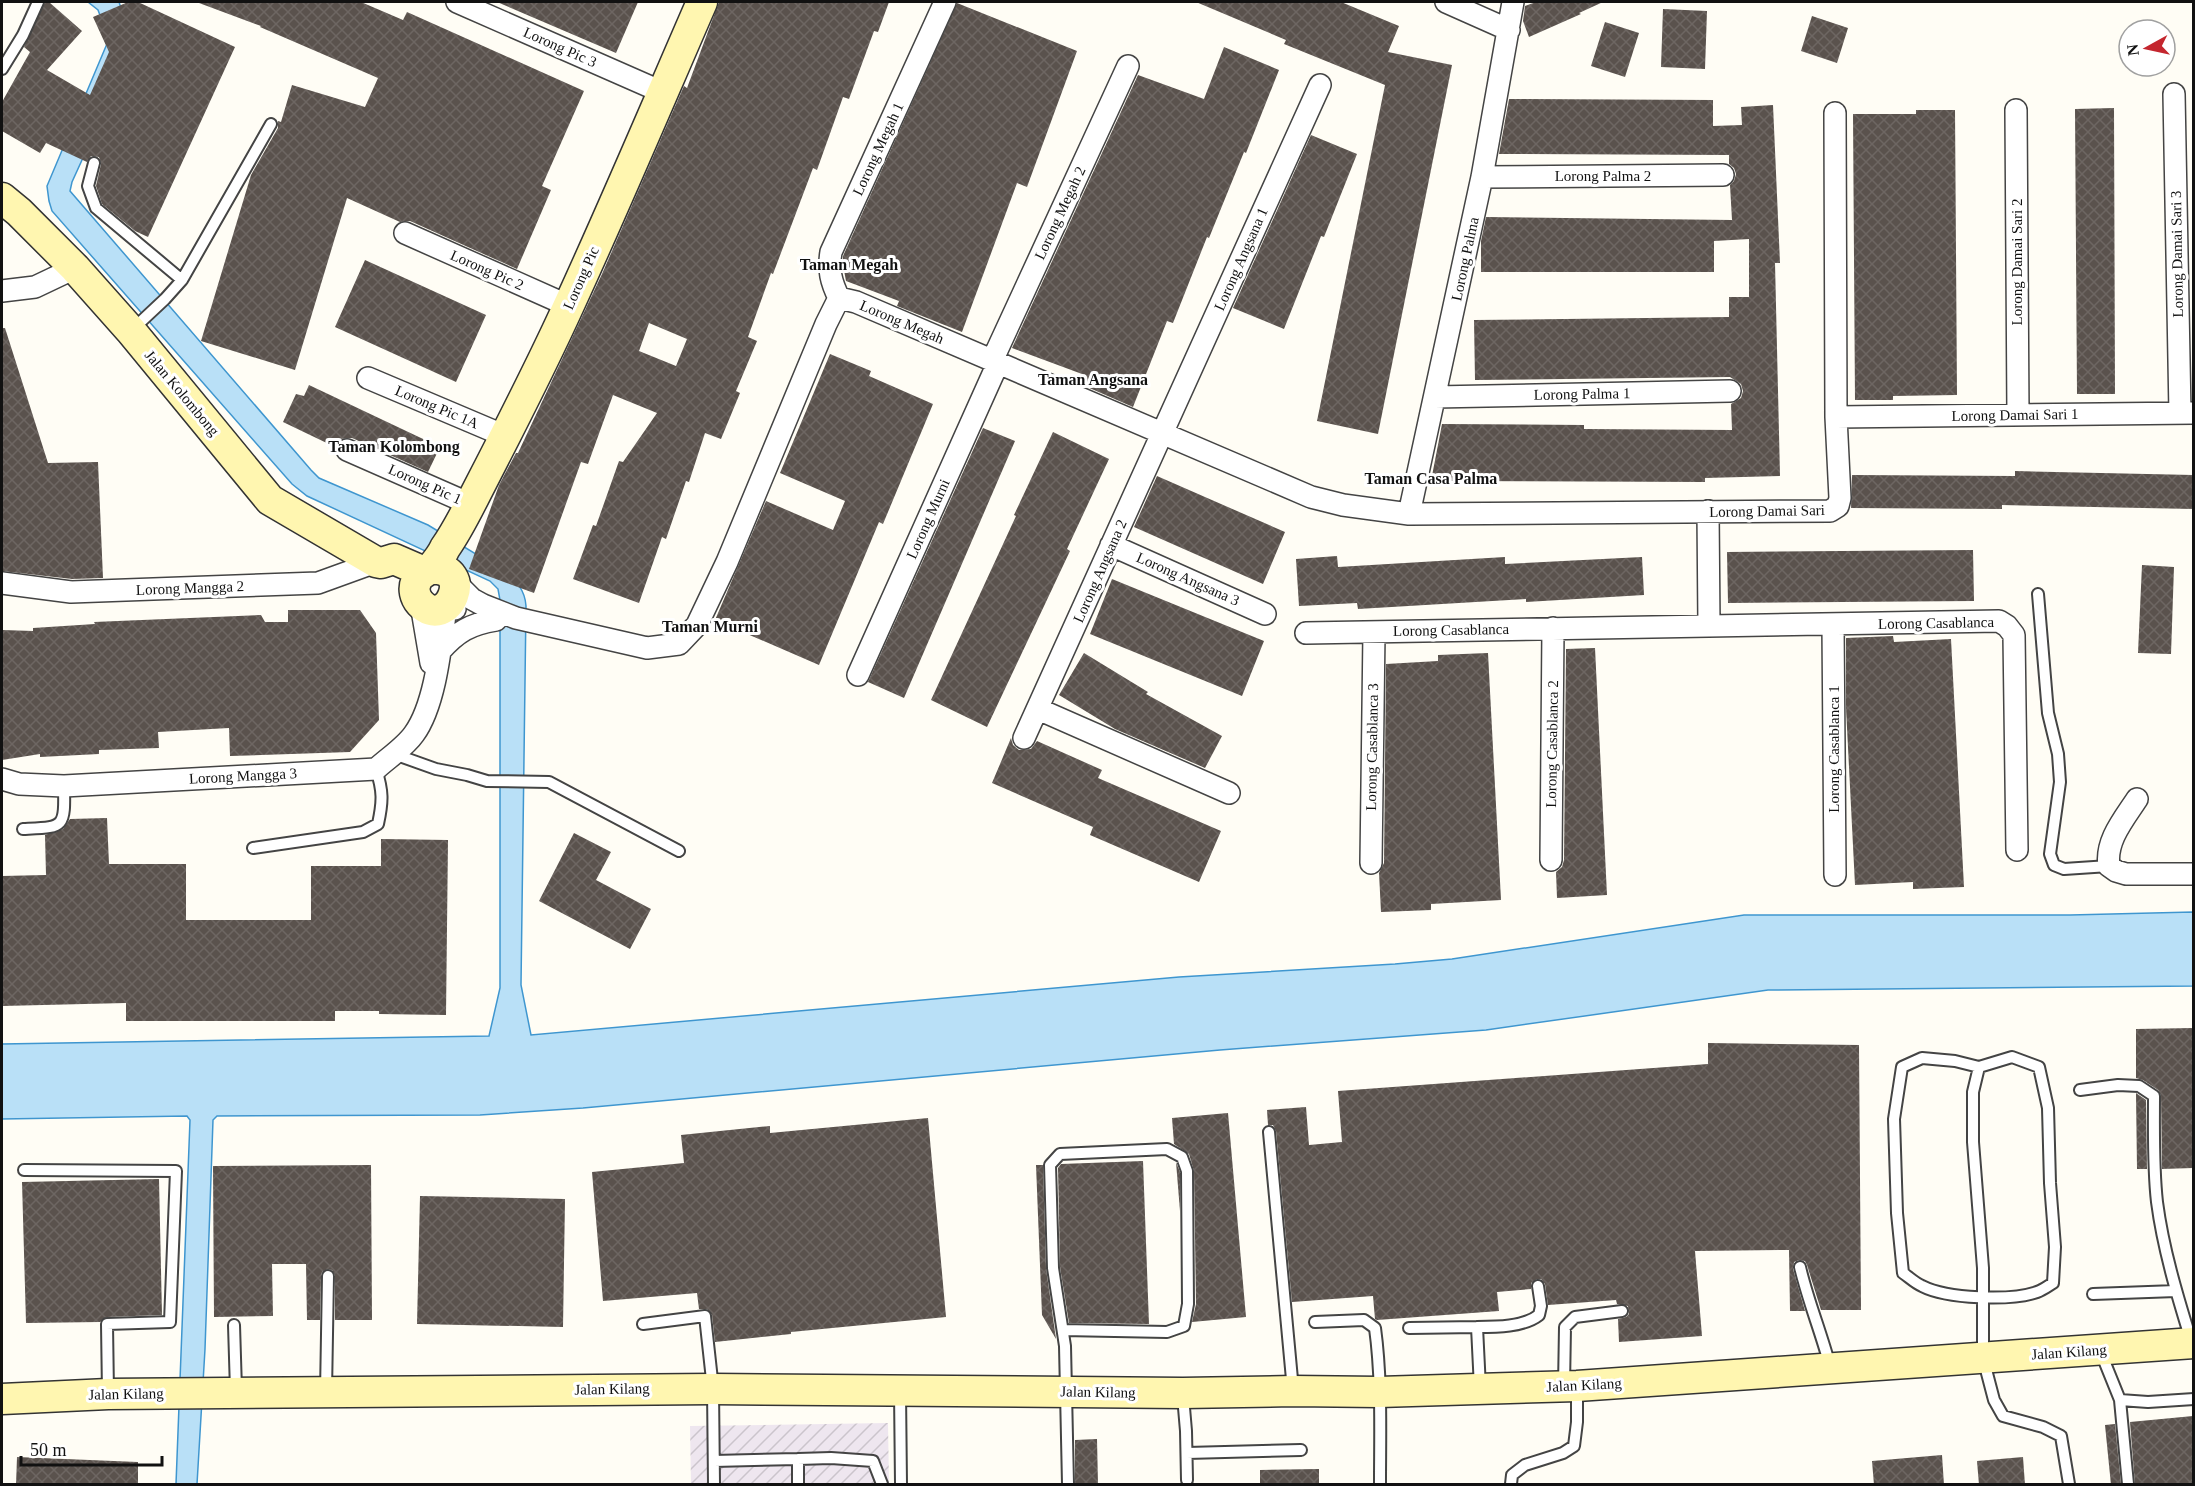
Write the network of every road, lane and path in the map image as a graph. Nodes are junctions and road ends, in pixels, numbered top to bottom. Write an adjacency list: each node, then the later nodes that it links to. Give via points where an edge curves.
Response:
1 (38, 2): 9 (lane)
2 (457, 2): 11 (street, Lorong Pic 3)
3 (702, 2): 11 (street, Lorong Pic)
4 (945, 2): 24 (street, Lorong Megah 1, via 831,252 829,267)
5 (1446, 2): 7 (street)
6 (1513, 2): 7 (street, Lorong Palma)
7 (1509, 30): 18 (street, Lorong Palma)
8 (1128, 66): 27 (street, Lorong Megah 2)
9 (2, 69)
10 (1320, 85): 34 (street, Lorong Angsana 1)
11 (662, 92): 25 (street, Lorong Pic)
12 (2174, 94): 31 (street, Lorong Damai Sari 3)
13 (2016, 110): 32 (street, Lorong Damai Sari 2)
14 (1835, 112): 33 (street, Lorong Damai Sari)
15 (271, 124): 22 (lane)
16 (94, 163): 22 (lane, via 88,186 96,208)
17 (1723, 176): 18 (street, Lorong Palma 2)
18 (1482, 177): 30 (street, Lorong Palma)
19 (2, 198): 21 (street, Jalan Kolombong)
20 (405, 233): 25 (street, Lorong Pic 2)
21 (75, 268): 23 (street, via 35,287); 26 (street, Jalan Kolombong)
22 (182, 280): 26 (lane)
23 (2, 291)
24 (839, 298): 27 (street, Lorong Megah); 45 (street, Lorong Megah, via 727,562 697,626 679,644 647,648)
25 (569, 306): 35 (street, Lorong Pic)
26 (138, 324): 40 (street, Jalan Kolombong, via 270,500)
27 (995, 362): 34 (street, Lorong Megah); 52 (street, Lorong Murni)
28 (368, 378): 35 (street, Lorong Pic 1A)
29 (1730, 391): 30 (street, Lorong Palma 1)
30 (1435, 397): 38 (street, Lorong Palma)
31 (2187, 413): 32 (street, Lorong Damai Sari 1)
32 (2018, 415): 33 (street, Lorong Damai Sari 1)
33 (1836, 417): 37 (street, Lorong Damai Sari, via 1838,506 1830,511)
34 (1162, 433): 38 (street, Lorong Megah, via 1311,497 1343,506); 39 (street, Lorong Angsana 2)
35 (505, 436): 41 (street, Lorong Pic)
36 (347, 450): 41 (street, Lorong Pic 1)
37 (1708, 512): 38 (street, Lorong Damai Sari); 47 (street)
38 (1409, 514)
39 (1112, 545): 44 (street, Lorong Angsana 3); 54 (street, Lorong Angsana 2)
40 (379, 562): 41 (street, Jalan Kolombong, via 384,574); 42 (street, Lorong Mangga 2, via 318,584 71,592)
41 (441, 568): 45 (street, Lorong Megah, via 472,599); 51 (street); 53 (street)
42 (2, 583)
43 (2038, 594): 68 (lane, via 2048,713 2060,782 2050,854 2054,866 2064,869)
44 (1265, 614)
45 (510, 617): 51 (street, via 476,623)
46 (1833, 624): 47 (street, Lorong Casablanca); 64 (street, Lorong Casablanca, via 2000,621 2007,626 2014,635); 70 (street, Lorong Casablanca 1)
47 (1709, 626): 48 (street, Lorong Casablanca)
48 (1554, 628): 49 (street, Lorong Casablanca); 66 (street, Lorong Casablanca 2)
49 (1374, 632): 50 (street, Lorong Casablanca); 67 (street, Lorong Casablanca 3)
50 (1306, 633)
51 (440, 651): 53 (street)
52 (858, 675)
53 (433, 681): 56 (street, via 425,715 414,735)
54 (1038, 709): 55 (street, Lorong Angsana 2); 60 (street)
55 (1024, 738)
56 (393, 754): 57 (street); 65 (lane, via 487,781 549,782)
57 (376, 769): 59 (street, Lorong Mangga 3); 63 (lane, via 383,801 378,824 363,832)
58 (2, 779): 59 (street, Lorong Mangga 3, via 19,784)
59 (64, 786): 62 (lane, via 62,822 50,828)
60 (1229, 794)
61 (2137, 799): 68 (street, via 2111,845)
62 (23, 829)
63 (253, 848)
64 (2017, 850)
65 (679, 851)
66 (1551, 860)
67 (1371, 863)
68 (2109, 866): 69 (street, via 2126,874)
69 (2193, 874)
70 (1835, 875)
71 (1979, 1067): 80 (lane, via 1973,1092 1973,1142); 80 (lane, via 2012,1057 2039,1067 2048,1108 2055,1247 2053,1283 2039,1292 2019,1296); 80 (lane, via 1922,1058 1902,1067 1894,1119 1903,1273 1923,1287 1955,1295)
72 (2080, 1090): 78 (lane, via 2139,1086 2154,1096 2157,1203)
73 (1269, 1132): 97 (lane)
74 (24, 1170): 101 (lane, via 176,1171 170,1322 106,1324)
75 (1800, 1267): 91 (lane)
76 (328, 1276): 98 (lane)
77 (1538, 1286): 85 (lane, via 1541,1306 1533,1320)
78 (2176, 1291): 79 (lane); 88 (lane)
79 (2093, 1294)
80 (1982, 1296): 90 (lane)
81 (1622, 1311): 92 (lane, via 1575,1317 1565,1327)
82 (1315, 1322): 99 (lane, via 1364,1320 1375,1328)
83 (643, 1324): 93 (lane, via 705,1316)
84 (234, 1325): 102 (lane)
85 (1477, 1327): 86 (lane); 95 (lane)
86 (1409, 1328)
87 (1063, 1330): 87 (lane, via 1167,1332 1184,1326 1188,1304 1188,1182 1182,1157 1167,1149 1060,1154 1050,1165 1053,1268); 96 (lane)
88 (2193, 1343): 89 (street, Jalan Kilang)
89 (2099, 1350): 90 (street, Jalan Kilang); 105 (lane)
90 (1983, 1358): 91 (street, Jalan Kilang); 118 (lane, via 1994,1400 2003,1416 2061,1436)
91 (1831, 1369): 92 (street, Jalan Kilang)
92 (1570, 1386): 95 (street, Jalan Kilang); 117 (lane, via 1577,1422 1574,1446 1525,1465 1512,1475)
93 (713, 1389): 94 (street, Jalan Kilang); 98 (street, Jalan Kilang); 109 (lane)
94 (900, 1389): 96 (street, Jalan Kilang); 114 (lane)
95 (1480, 1389): 99 (street, Jalan Kilang)
96 (1066, 1391): 100 (street, Jalan Kilang); 115 (lane)
97 (1293, 1391): 99 (street, Jalan Kilang); 100 (street, Jalan Kilang)
98 (326, 1392): 102 (street, Jalan Kilang)
99 (1379, 1392): 116 (lane)
100 (1183, 1393): 107 (lane)
101 (108, 1394): 102 (street, Jalan Kilang); 103 (street, Jalan Kilang)
102 (223, 1394)
103 (2, 1399)
104 (2193, 1399): 105 (lane)
105 (2120, 1400): 119 (lane)
106 (1301, 1450): 107 (lane)
107 (1187, 1453): 110 (lane)
108 (798, 1459): 109 (lane); 112 (lane); 113 (lane, via 873,1461)
109 (714, 1461): 111 (lane)
110 (1187, 1480)
111 (714, 1485)
112 (798, 1485)
113 (882, 1485)
114 (901, 1485)
115 (1068, 1485)
116 (1380, 1485)
117 (1511, 1485)
118 (2069, 1485)
119 (2128, 1485)

